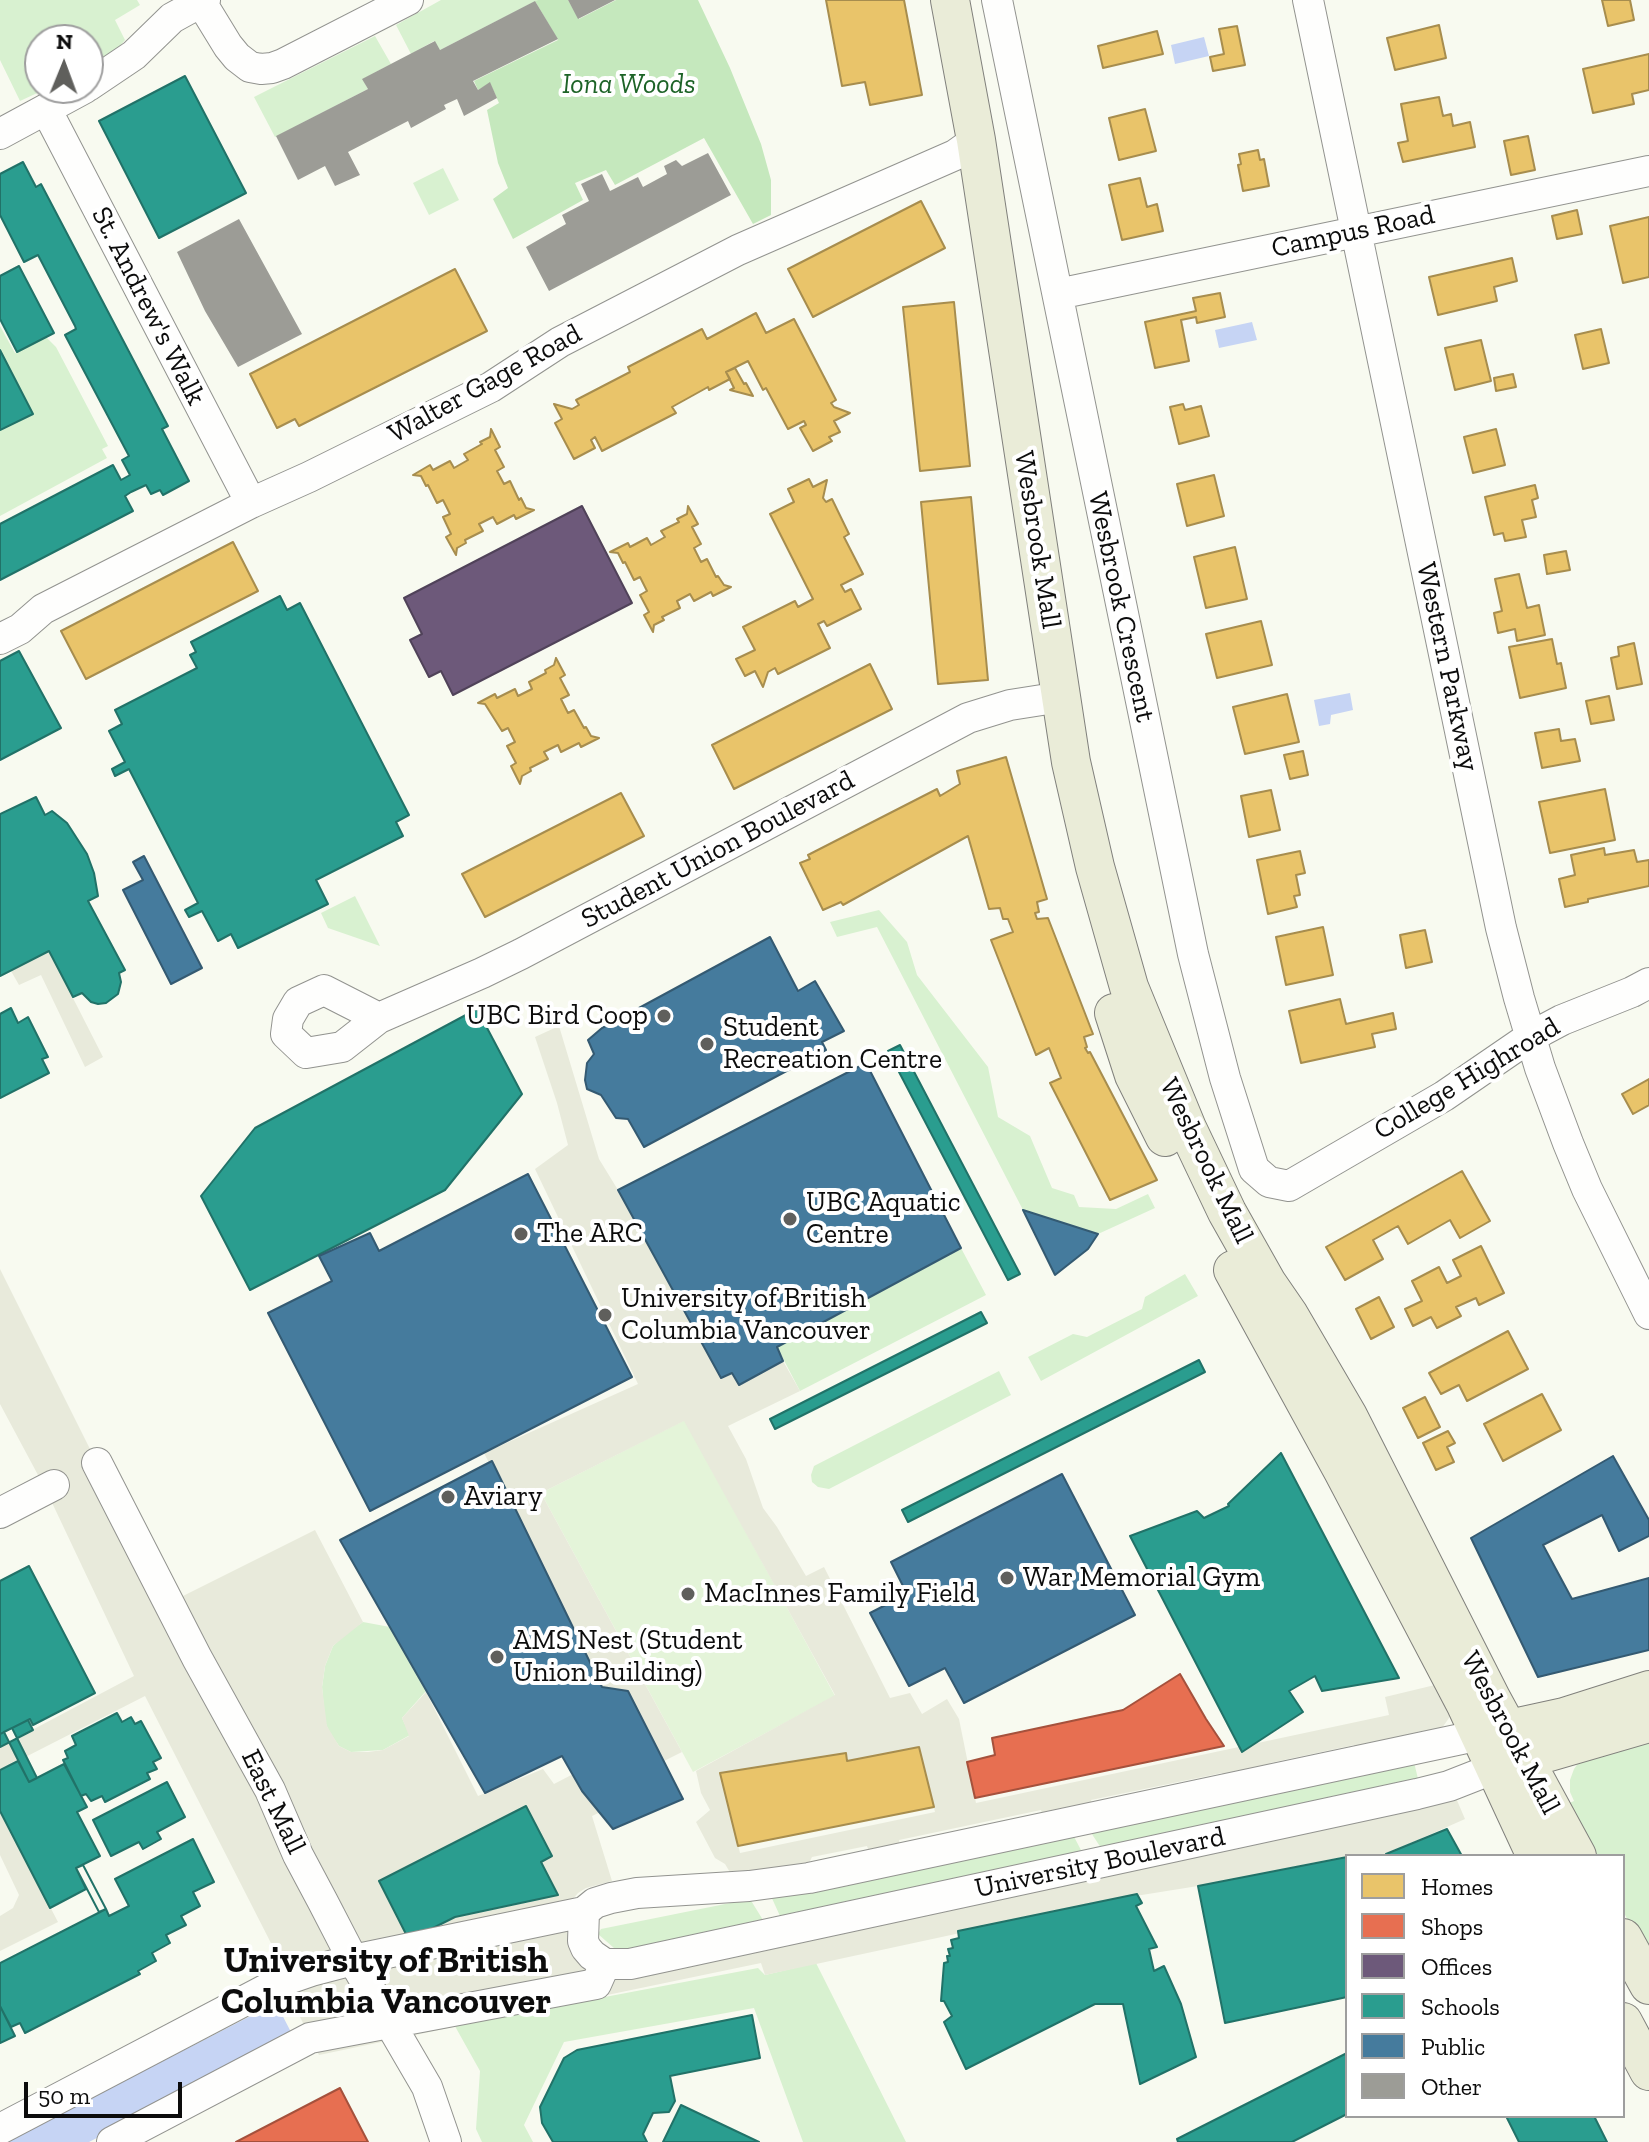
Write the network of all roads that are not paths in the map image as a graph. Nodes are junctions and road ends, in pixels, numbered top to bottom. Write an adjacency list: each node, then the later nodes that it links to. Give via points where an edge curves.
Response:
1 (408, 0): 5 (street, via 283,64 261,69 237,57)
2 (950, 0): 10 (main road, Wesbrook Mall)
3 (997, 0): 13 (street, Wesbrook Crescent)
4 (1308, 0): 12 (street, Western Parkway)
5 (203, 1): 6 (street, via 172,18)
6 (104, 75)
7 (55, 104): 8 (street)
8 (46, 109): 9 (street); 14 (street, St. Andrew's Walk)
9 (4, 122)
10 (976, 140): 14 (street, Walter Gage Road, via 955,155 738,250 560,342 491,387); 16 (main road, Wesbrook Mall, via 1015,401 1012,475 1027,607)
11 (1649, 171): 12 (street, Campus Road)
12 (1356, 232): 13 (street, Campus Road); 19 (street, Western Parkway, via 1498,914)
13 (1058, 294): 20 (street, Wesbrook Crescent, via 1190,939 1225,1078 1254,1169 1269,1182)
14 (251, 503): 15 (street, Walter Gage Road, via 43,609)
15 (0, 639)
16 (1051, 699): 18 (street, Student Union Boulevard, via 968,718 521,954); 27 (main road, Wesbrook Mall, via 1064,830 1134,1075 1466,1705)
17 (1649, 983): 19 (street, College Highroad)
18 (379, 1018)
19 (1530, 1037): 20 (street, College Highroad, via 1444,1096); 21 (street, Western Parkway, via 1587,1189)
20 (1289, 1186)
21 (1649, 1314)
22 (97, 1463): 32 (street, East Mall, via 270,1790)
23 (54, 1485): 24 (street)
24 (0, 1513)
25 (1649, 1690): 27 (main road, University Boulevard, via 1564,1717)
26 (1649, 1723): 27 (main road, University Boulevard)
27 (1501, 1748): 28 (main road, Wesbrook Mall); 29 (main road, Wesbrook Mall); 30 (street, University Boulevard, via 809,1878 637,1893 595,1903); 33 (street, University Boulevard, via 1449,1786 1387,1801 630,1964)
28 (1535, 1854)
29 (1576, 1854)
30 (584, 1912): 32 (street, University Boulevard); 33 (street, via 586,1948)
31 (1625, 1942): 34 (main road)
32 (353, 1960): 35 (street, East Mall); 38 (street, University Boulevard, via 282,1981)
33 (605, 1964): 35 (street, via 596,1984)
34 (1649, 1985)
35 (391, 2022): 39 (street, via 310,2038); 40 (street, East Mall, via 427,2087)
36 (1625, 2026): 37 (main road)
37 (1649, 2071)
38 (0, 2129)
39 (112, 2142)
40 (446, 2142)

